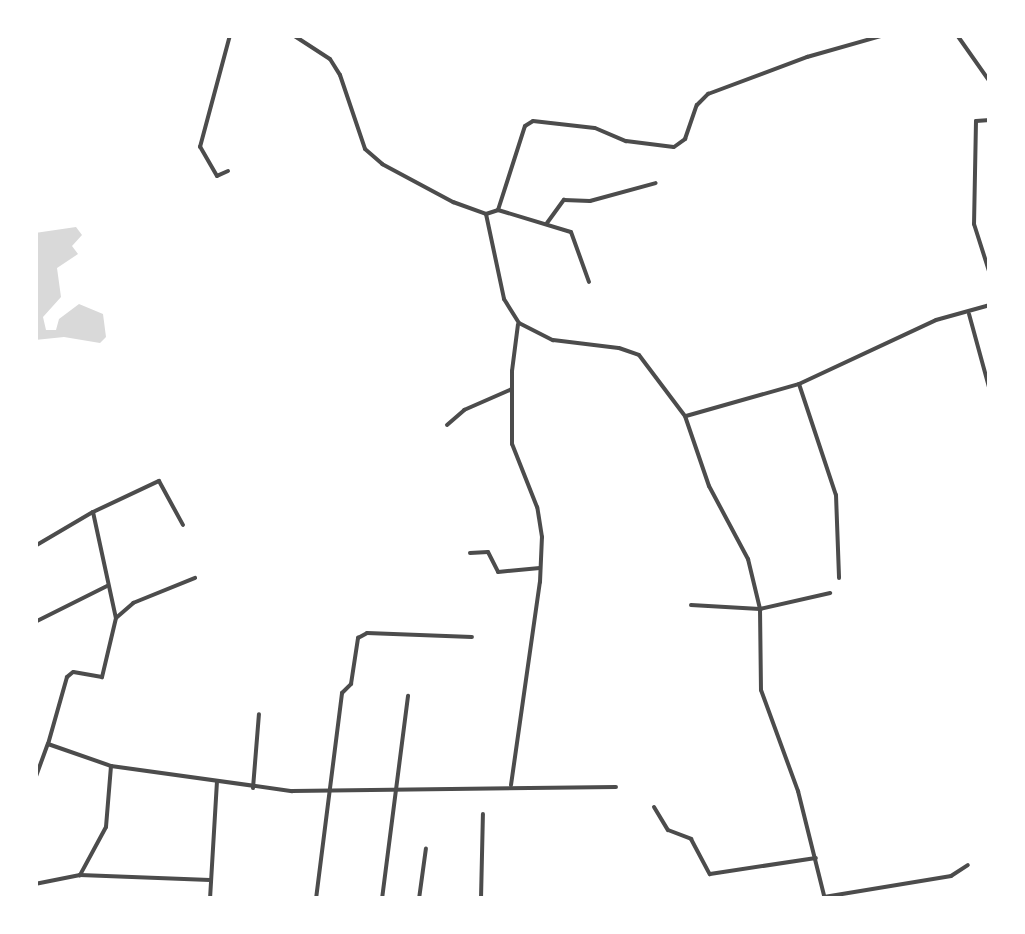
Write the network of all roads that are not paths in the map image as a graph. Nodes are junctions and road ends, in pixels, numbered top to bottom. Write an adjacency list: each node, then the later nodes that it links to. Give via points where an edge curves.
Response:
1 (230, 35): 7 (street, via 200,147 217,176)
2 (293, 35): 10 (street, via 330,59 365,149 396,172)
3 (885, 35): 9 (street, via 708,94 685,140 674,147 533,121 525,126)
4 (957, 35): 5 (street)
5 (990, 82)
6 (990, 120): 12 (street, via 976,121 974,224)
7 (228, 170)
8 (656, 183): 11 (street, via 590,201 564,200)
9 (498, 210): 10 (street); 11 (street)
10 (486, 214): 16 (street, via 504,299)
11 (547, 224): 13 (street, via 571,232)
12 (990, 274)
13 (590, 282)
14 (990, 305): 15 (street)
15 (968, 314): 17 (street, via 936,320); 19 (street)
16 (518, 323): 18 (street); 20 (street, via 553,340 639,355)
17 (799, 384): 20 (street); 28 (street, via 836,495)
18 (512, 389): 21 (street); 26 (street, via 512,444 541,525)
19 (990, 391)
20 (685, 416): 32 (street, via 708,486 748,559)
21 (447, 425)
22 (94, 512): 23 (street, via 160,481); 24 (street); 29 (street)
23 (184, 525)
24 (35, 546)
25 (470, 552): 26 (street, via 488,552 498,572)
26 (540, 568): 42 (street)
27 (195, 578): 33 (street, via 133,603)
28 (839, 578)
29 (108, 586): 33 (street); 34 (street)
30 (830, 593): 32 (street)
31 (691, 605): 32 (street)
32 (760, 609): 50 (street, via 761,690)
33 (116, 618): 38 (street, via 102,677 67,677)
34 (35, 622)
35 (472, 637): 45 (street, via 361,634 351,684 342,693)
36 (408, 696): 46 (street)
37 (259, 714): 44 (street)
38 (48, 744): 39 (street); 40 (street)
39 (110, 766): 41 (street); 52 (street, via 106,826)
40 (35, 778)
41 (217, 781): 44 (street); 53 (street)
42 (512, 785): 43 (street); 46 (street)
43 (616, 787)
44 (253, 788): 45 (street)
45 (332, 791): 46 (street); 57 (street)
46 (396, 791): 58 (street)
47 (654, 807): 50 (street, via 668,830 691,840 710,874)
48 (483, 814): 60 (street)
49 (426, 848): 59 (street)
50 (816, 858): 55 (street)
51 (968, 864): 55 (street, via 951,876)
52 (80, 875): 53 (street); 54 (street)
53 (210, 880): 56 (street)
54 (35, 884)
55 (824, 898)
56 (210, 899)
57 (316, 899)
58 (382, 899)
59 (419, 899)
60 (481, 899)

